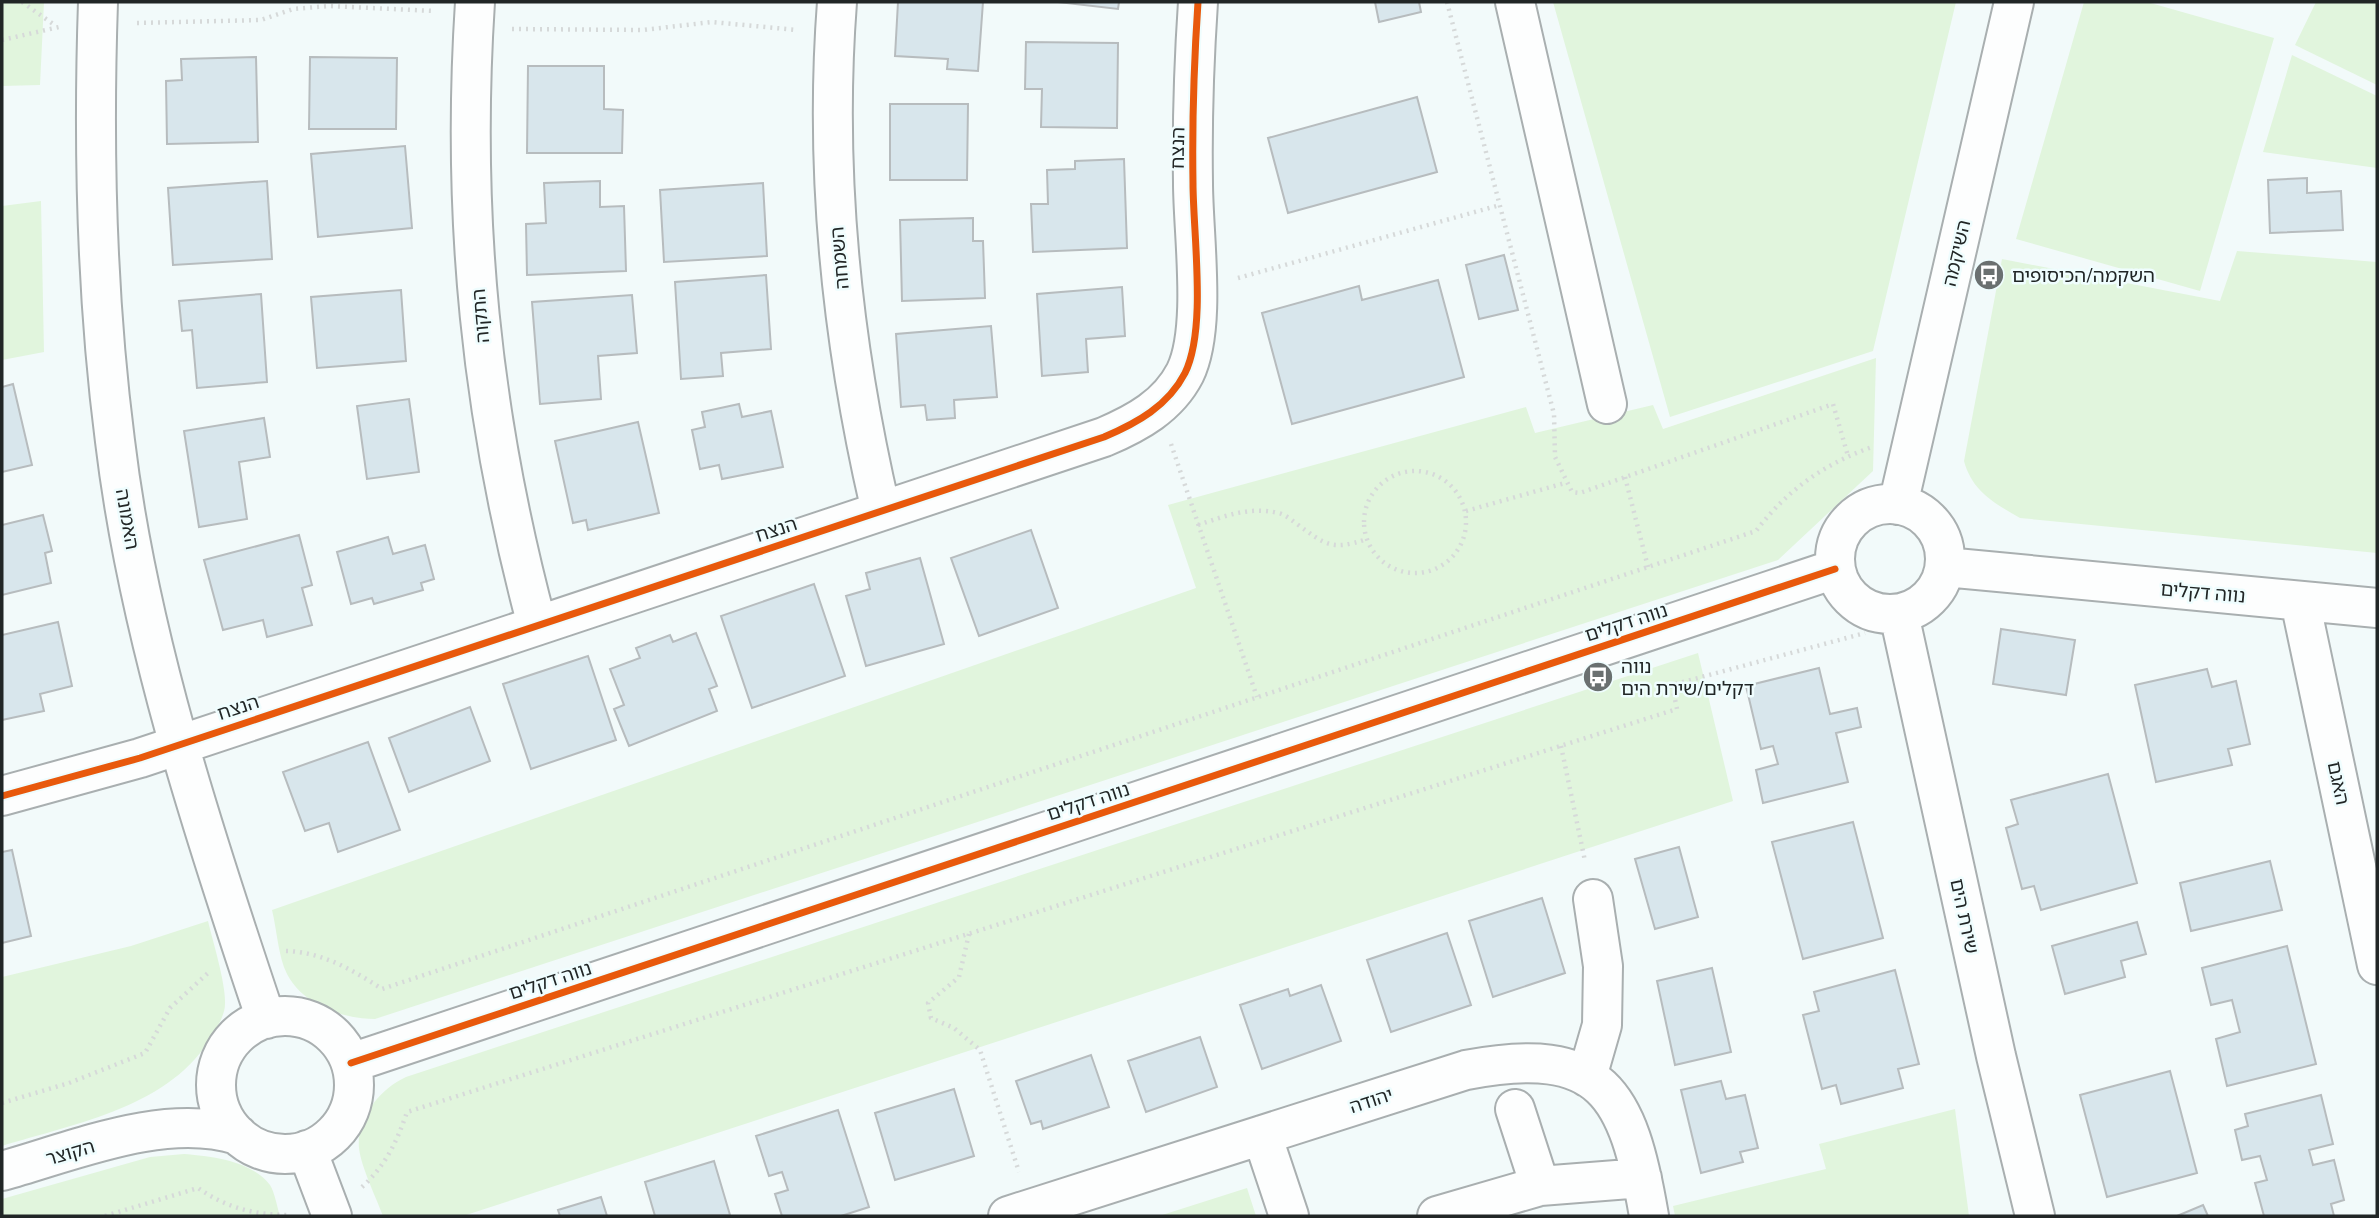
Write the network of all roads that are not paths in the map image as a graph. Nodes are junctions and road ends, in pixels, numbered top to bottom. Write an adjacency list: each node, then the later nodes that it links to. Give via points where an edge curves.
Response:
1 (1198, 2): 9 (street, הנצח, via 1195,334 1186,370 1158,407 1133,425)
2 (1515, 2): 7 (street)
3 (2014, 2): 8 (street, השיקמה)
4 (97, 13): 16 (street, האמונה, via 94,133 99,287 115,443 142,598)
5 (474, 15): 15 (street, התקוה, via 470,181 477,303 493,432 511,528)
6 (836, 18): 9 (street, השמחה, via 833,129 841,282 859,419)
7 (1607, 404)
8 (1898, 505): 10 (street, via 1914,509 1934,526 1942,541); 11 (street, via 1872,507 1850,521 1837,543)
9 (881, 511): 15 (street, הנצח)
10 (1945, 567): 12 (street, נווה דקלים); 14 (street, via 1930,597)
11 (1835, 569): 14 (street, via 1841,585 1858,605); 21 (street, נווה דקלים)
12 (2300, 601): 13 (street, נווה דקלים); 19 (street, האגם)
13 (2377, 608)
14 (1900, 619): 37 (street, שירת הים)
15 (537, 625): 16 (street, הנצח)
16 (181, 743): 17 (street, הנצח); 20 (street, האמונה)
17 (2, 796)
18 (1592, 899): 23 (street, via 1603,967 1602,1025)
19 (2377, 965)
20 (266, 1019): 21 (street, via 285,1016 315,1023 340,1043); 22 (street, via 235,1038)
21 (351, 1063): 28 (street, via 354,1084 348,1115 335,1132)
22 (217, 1076): 25 (street, הקוצר, via 187,1107); 26 (street, via 220,1107)
23 (1587, 1077): 27 (street, יהודה, via 1545,1063 1494,1065); 30 (street, יהודה, via 1620,1109)
24 (1515, 1109): 31 (street)
25 (139, 1133): 26 (street, הקוצר, via 192,1126); 29 (street, הקוצר)
26 (238, 1135): 28 (street, via 265,1151)
27 (1262, 1135): 33 (street, יהודה); 34 (street)
28 (307, 1150): 32 (street)
29 (2, 1171)
30 (1642, 1178): 31 (street); 36 (street, יהודה)
31 (1540, 1186): 35 (street)
32 (330, 1212)
33 (1020, 1212)
34 (1289, 1216)
35 (1437, 1216)
36 (1648, 1216)
37 (2035, 1216)

